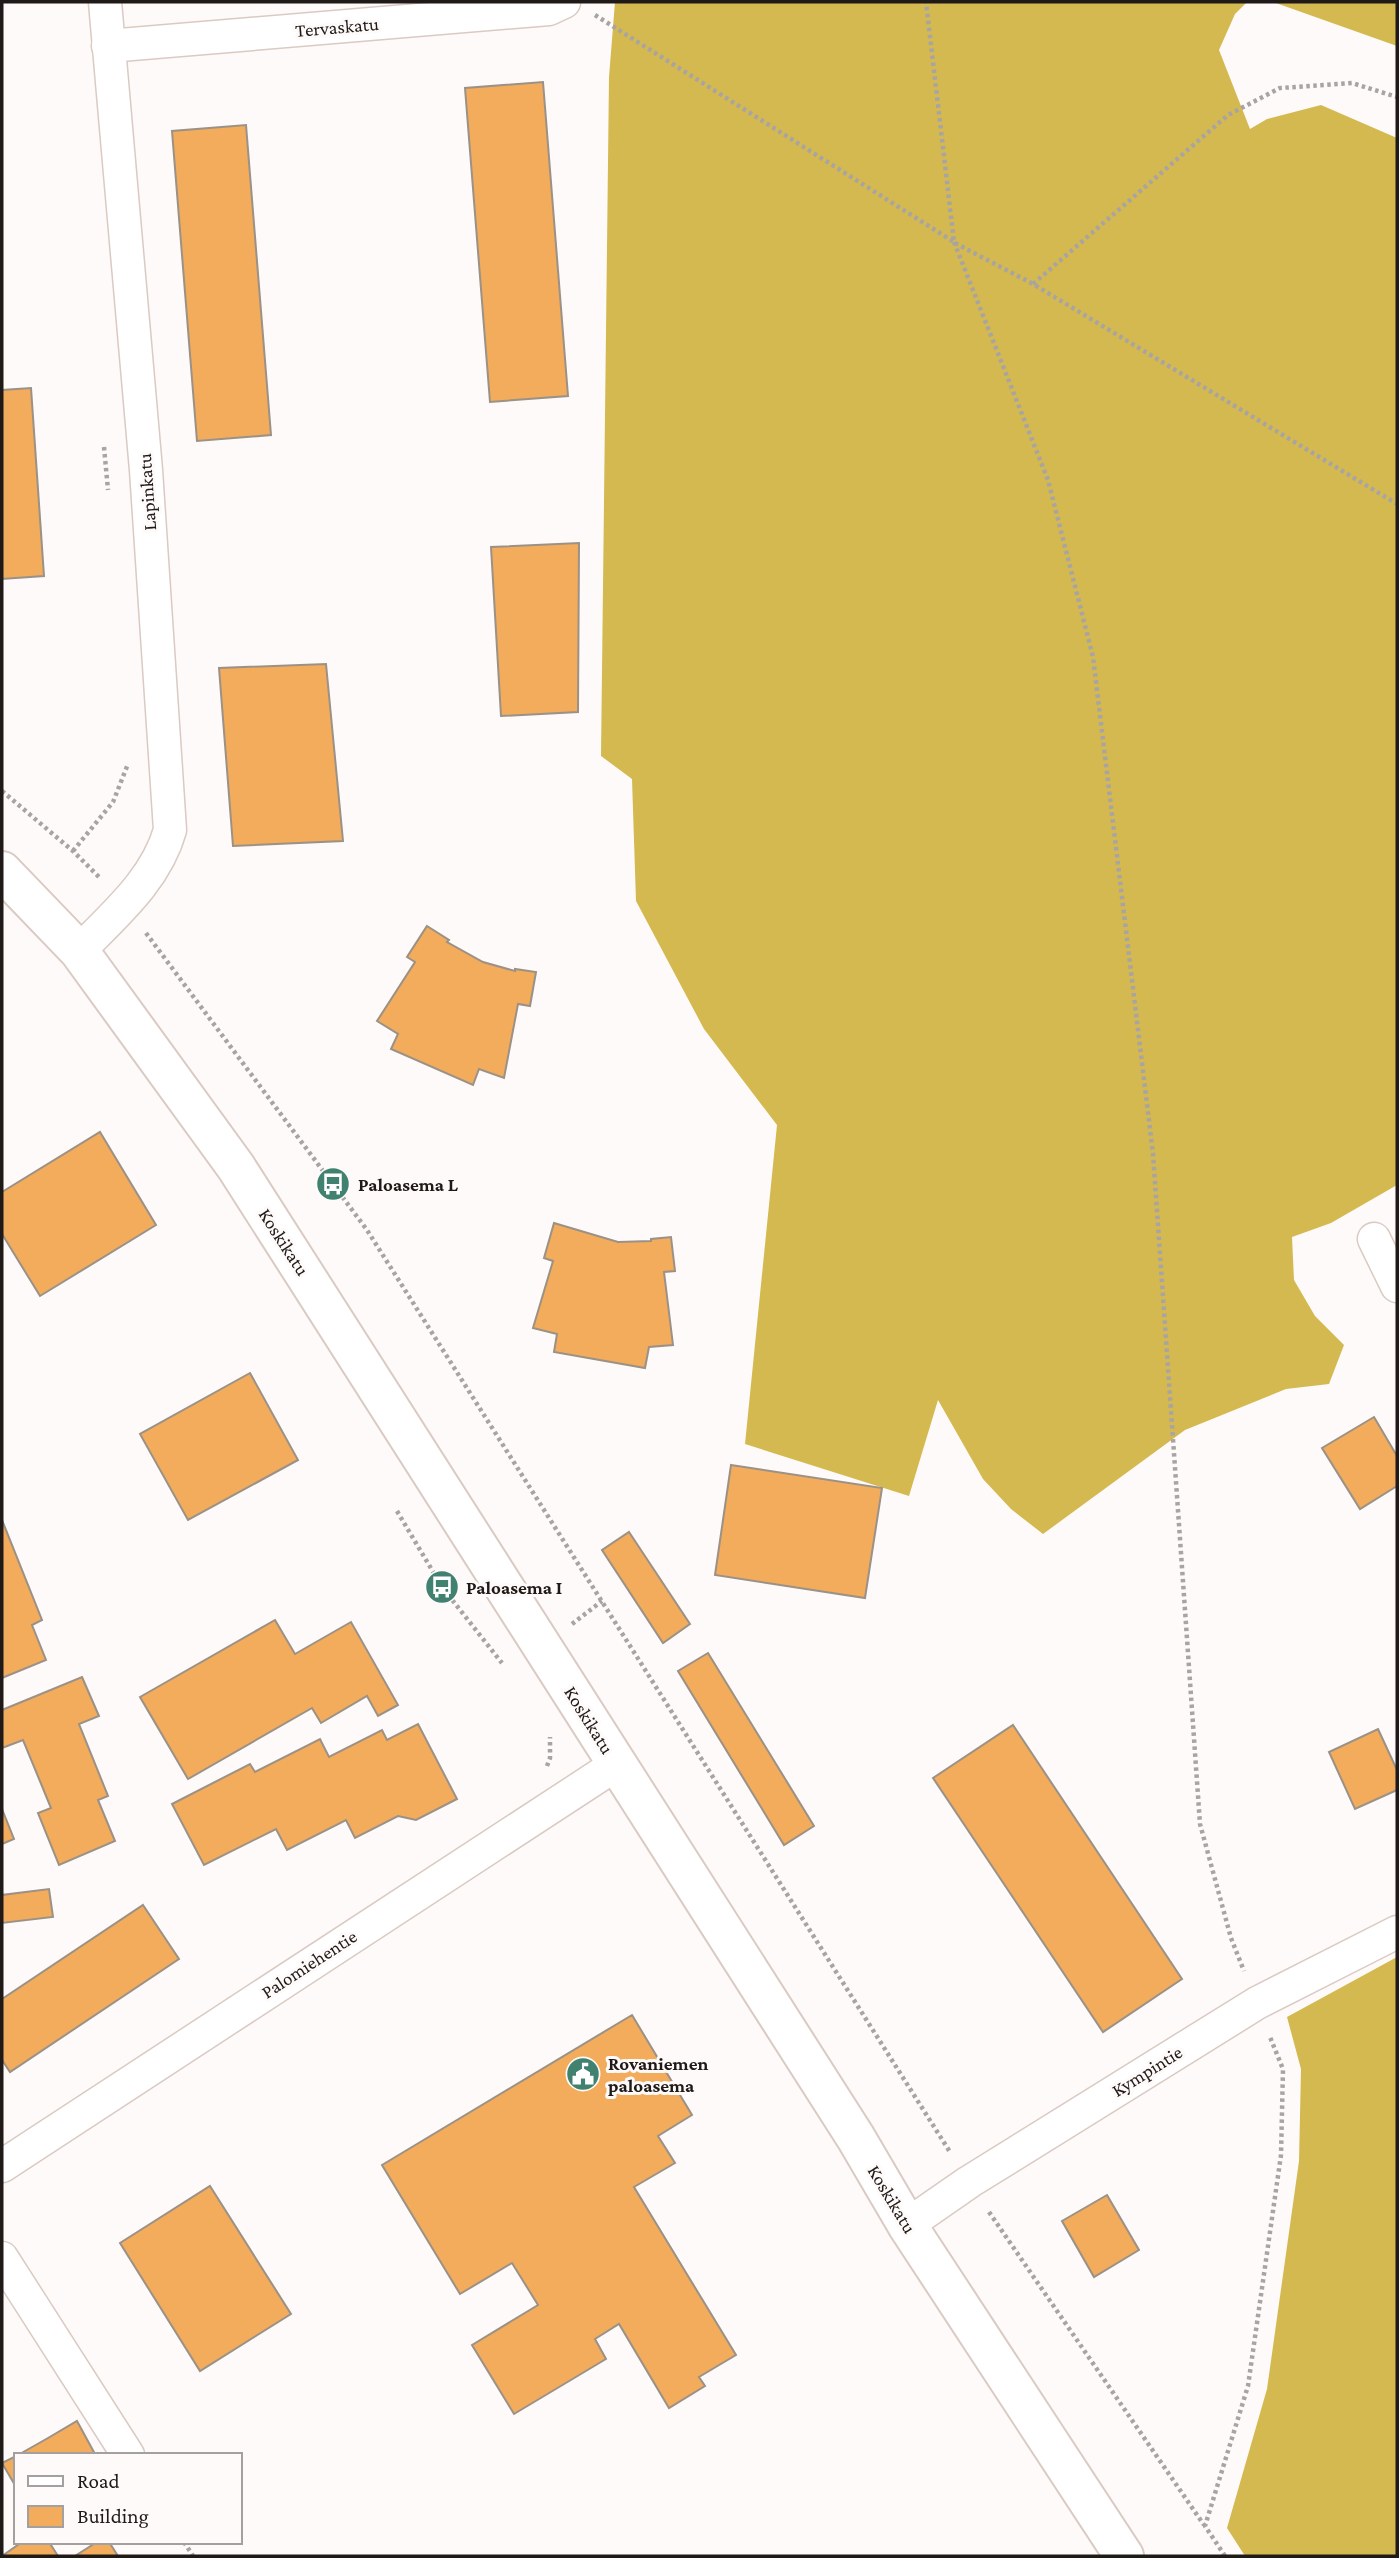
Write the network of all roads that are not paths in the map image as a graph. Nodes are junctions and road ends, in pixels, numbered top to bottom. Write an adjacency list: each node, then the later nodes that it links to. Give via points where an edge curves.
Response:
1 (105, 2): 3 (street, Lapinkatu)
2 (578, 7): 3 (street, Tervaskatu)
3 (108, 46): 5 (street, Lapinkatu, via 146,470 170,831 155,867)
4 (2, 871): 5 (main road, Koskikatu)
5 (79, 951): 8 (main road, Koskikatu, via 236,1167)
6 (1374, 1239): 7 (street)
7 (1397, 1286)
8 (617, 1764): 10 (street, Palomiehentie); 11 (main road, Koskikatu)
9 (1397, 1931): 11 (street, Kympintie, via 1257,2003)
10 (2, 2166)
11 (907, 2225): 14 (main road, Koskikatu)
12 (2, 2258): 13 (street)
13 (127, 2453)
14 (1124, 2556)

